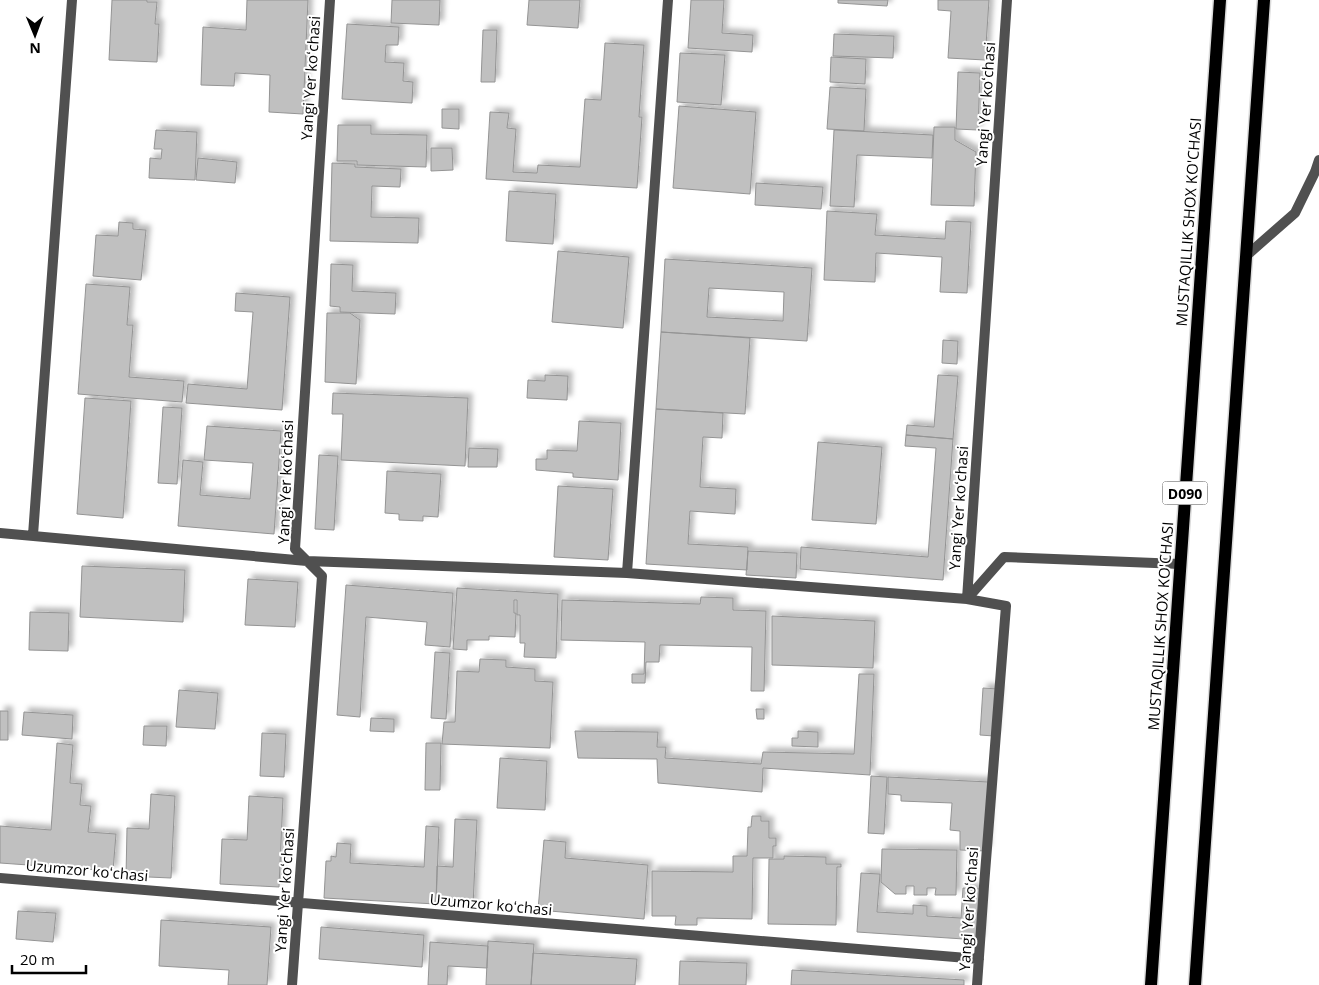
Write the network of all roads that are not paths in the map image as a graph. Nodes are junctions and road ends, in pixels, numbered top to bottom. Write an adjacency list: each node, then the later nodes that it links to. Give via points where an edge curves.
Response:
1 (72, 0): 10 (street)
2 (330, 0): 11 (street, Yangi Yer koʻchasi, via 295,549)
3 (668, 0): 13 (street)
4 (1007, 0): 14 (street, Yangi Yer koʻchasi)
5 (1220, 0): 12 (main road, MUSTAQILLIK SHOX KO'CHASI / D090)
6 (1264, 0): 8 (main road, D090)
7 (1319, 160): 8 (street, via 1295,213)
8 (1246, 256): 21 (main road, D090)
9 (0, 533): 10 (street)
10 (33, 535): 11 (street)
11 (307, 561): 13 (street); 16 (street, Yangi Yer koʻchasi, via 322,576)
12 (1180, 564): 14 (street, via 1004,557); 20 (main road, MUSTAQILLIK SHOX KO'CHASI / D090)
13 (627, 573): 14 (street)
14 (967, 599): 17 (street, Yangi Yer koʻchasi, via 1006,606)
15 (0, 878): 16 (street, Uzumzor koʻchasi)
16 (299, 903): 17 (street, Uzumzor koʻchasi); 18 (street, Yangi Yer koʻchasi)
17 (979, 959): 19 (street, Yangi Yer koʻchasi)
18 (292, 985)
19 (978, 985)
20 (1150, 985)
21 (1195, 985)

